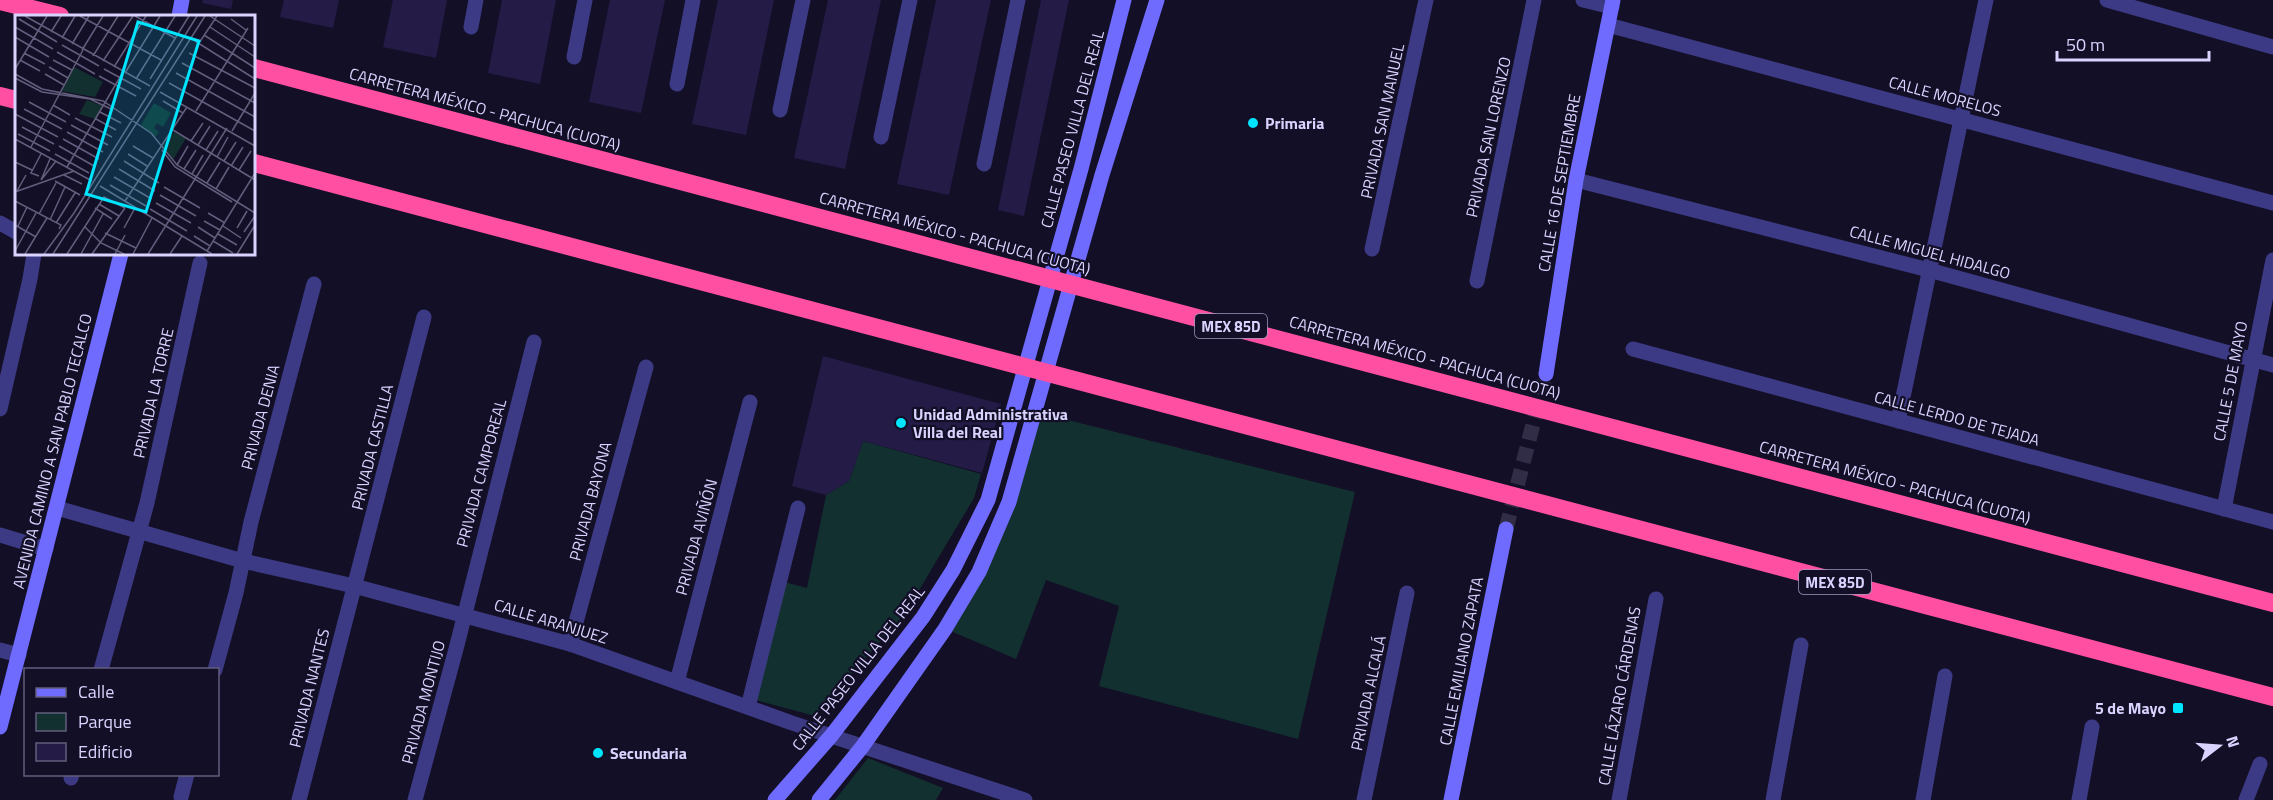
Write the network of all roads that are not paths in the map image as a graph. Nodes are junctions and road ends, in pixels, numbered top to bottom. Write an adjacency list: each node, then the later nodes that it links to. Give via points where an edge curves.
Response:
1 (182, 0): 18 (street)
2 (476, 0): 20 (street)
3 (585, 0): 22 (street)
4 (693, 0): 24 (street)
5 (803, 0): 27 (street)
6 (910, 0): 29 (street)
7 (1018, 0): 31 (street)
8 (1124, 0): 78 (street, CALLE PASEO VILLA DEL REAL, via 988,500 953,570 923,617)
9 (1157, 0): 79 (street, via 1102,175 1009,502 979,572 945,629)
10 (1426, 0): 34 (street, PRIVADA SAN MANUEL)
11 (1534, 0): 40 (street, PRIVADA SAN LORENZO)
12 (1584, 0): 16 (street)
13 (1986, 0): 28 (street)
14 (2107, 0): 21 (street)
15 (0, 1): 17 (highway)
16 (1612, 3): 19 (street, CALLE 16 DE SEPTIEMBRE)
17 (56, 15)
18 (179, 15)
19 (1608, 25): 28 (street, CALLE MORELOS); 32 (street, CALLE 16 DE SEPTIEMBRE)
20 (471, 27)
21 (2273, 47)
22 (574, 57)
23 (255, 68): 64 (highway, CARRETERA MÉXICO - PACHUCA (CUOTA) / MEX 85D)
24 (677, 84)
25 (0, 96): 26 (highway)
26 (15, 100)
27 (780, 110)
28 (1962, 119): 33 (street, CALLE MORELOS); 39 (street)
29 (881, 137)
30 (255, 163): 74 (highway, MEX 85D)
31 (984, 164)
32 (1576, 180): 39 (street, CALLE MIGUEL HIDALGO); 48 (street, CALLE 16 DE SEPTIEMBRE)
33 (2273, 203)
34 (1372, 249)
35 (34, 255): 50 (street)
36 (121, 255): 53 (street, AVENIDA CAMINO A SAN PABLO TECALCO)
37 (2273, 260): 45 (street, CALLE 5 DE MAYO)
38 (200, 263): 57 (street, PRIVADA LA TORRE)
39 (1929, 270): 45 (street, CALLE MIGUEL HIDALGO); 51 (street)
40 (1477, 281)
41 (314, 284): 60 (street, PRIVADA DENIA)
42 (424, 317): 61 (street, PRIVADA CASTILLA)
43 (534, 342): 65 (street, PRIVADA CAMPOREAL)
44 (1633, 349): 51 (street, CALLE LERDO DE TEJADA)
45 (2252, 360): 46 (street, CALLE MIGUEL HIDALGO); 54 (street, CALLE 5 DE MAYO)
46 (2273, 365)
47 (646, 367): 66 (street, PRIVADA BAYONA)
48 (1546, 374)
49 (750, 402): 73 (street, PRIVADA AVIÑÓN)
50 (0, 409)
51 (1898, 421): 54 (street, CALLE LERDO DE TEJADA)
52 (798, 507): 75 (street)
53 (57, 508): 57 (street, CALLE ARANJUEZ); 59 (street, AVENIDA CAMINO A SAN PABLO TECALCO)
54 (2224, 509): 55 (street, CALLE LERDO DE TEJADA)
55 (2273, 522)
56 (1506, 529): 89 (street, CALLE EMILIANO ZAPATA)
57 (139, 530): 60 (street, CALLE ARANJUEZ); 70 (street, PRIVADA LA TORRE)
58 (0, 535): 59 (street)
59 (46, 549): 69 (street, AVENIDA CAMINO A SAN PABLO TECALCO)
60 (243, 561): 61 (street, CALLE ARANJUEZ); 71 (street, PRIVADA DENIA)
61 (354, 586): 65 (street, CALLE ARANJUEZ); 83 (street, PRIVADA NANTES)
62 (1407, 593): 88 (street, PRIVADA ALCALÁ)
63 (1656, 599): 90 (street, CALLE LÁZARO CÁRDENAS)
64 (2273, 603)
65 (464, 614): 66 (street, CALLE ARANJUEZ); 84 (street, PRIVADA MONTIJO)
66 (570, 644): 73 (street, CALLE ARANJUEZ)
67 (1801, 645): 91 (street)
68 (0, 650): 69 (street)
69 (19, 655): 77 (street, AVENIDA CAMINO A SAN PABLO TECALCO)
70 (101, 668)
71 (216, 668)
72 (1945, 675): 92 (street)
73 (677, 682): 75 (street, CALLE ARANJUEZ)
74 (2273, 697)
75 (748, 707): 78 (street, CALLE ARANJUEZ)
76 (2092, 727): 93 (street)
77 (0, 728)
78 (831, 736): 79 (street, CALLE ARANJUEZ); 85 (street, CALLE PASEO VILLA DEL REAL)
79 (862, 747): 86 (street); 87 (street, CALLE ARANJUEZ)
80 (2260, 764): 94 (street)
81 (187, 776): 82 (street)
82 (182, 797)
83 (299, 800)
84 (415, 800)
85 (775, 800)
86 (819, 800)
87 (1025, 800)
88 (1364, 800)
89 (1451, 800)
90 (1619, 800)
91 (1773, 800)
92 (1923, 800)
93 (2079, 800)
94 (2246, 800)

